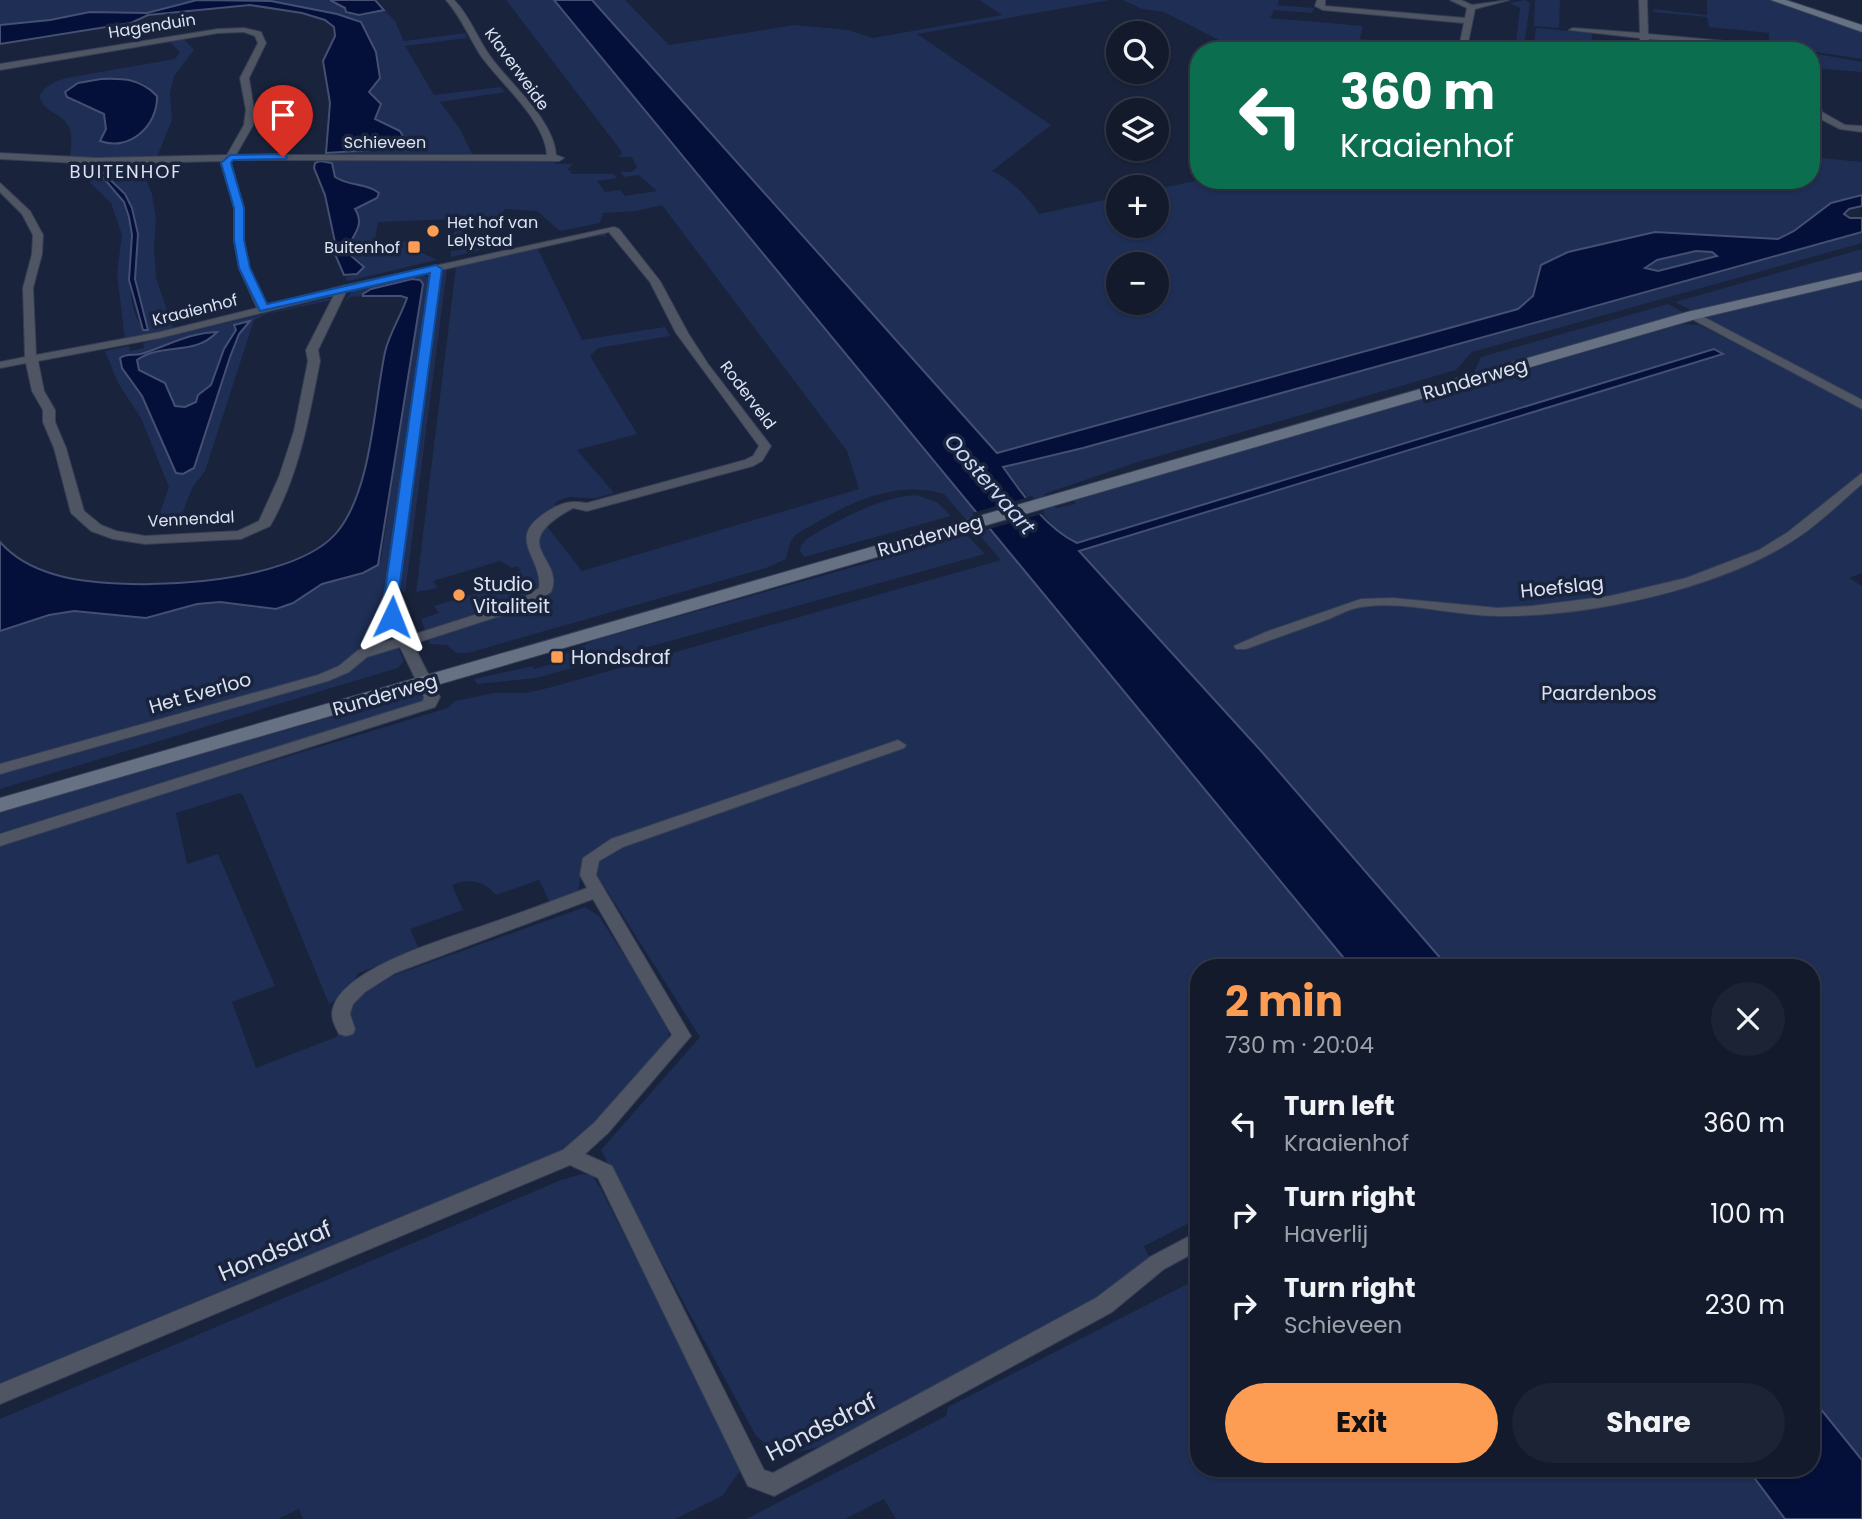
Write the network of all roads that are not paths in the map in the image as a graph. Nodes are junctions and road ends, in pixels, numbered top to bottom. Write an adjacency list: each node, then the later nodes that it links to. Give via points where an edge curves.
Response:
1 (450, 0): 22 (street, Klaverweide, via 485,55 536,118)
2 (1321, 0): 9 (street, via 1323,8)
3 (1454, 0): 8 (street)
4 (1505, 0): 8 (street)
5 (1643, 0): 13 (street)
6 (1776, 0): 11 (street)
7 (1801, 0): 10 (street)
8 (1471, 7): 9 (street)
9 (1467, 21): 14 (street)
10 (1862, 21)
11 (1862, 29)
12 (1573, 30): 13 (street, via 1586,26)
13 (1644, 37): 15 (street); 16 (street)
14 (1463, 42)
15 (1644, 42)
16 (1706, 42)
17 (0, 66): 21 (street, Hagenduin, via 218,31 254,32 262,43 244,83 249,124)
18 (1820, 117): 19 (street)
19 (1862, 129)
20 (0, 156): 21 (street, Schieveen, via 96,161)
21 (230, 158): 22 (street, Schieveen); 27 (street, via 226,163 239,208 241,252)
22 (556, 158)
23 (0, 186): 29 (street, Vennendal, via 26,213 38,235 27,288)
24 (436, 269): 26 (street, Kraaienhof); 33 (street, via 391,598 392,617); 33 (street, Roderveld, via 615,231 655,281 704,366 765,446 758,458 748,463 587,507 571,504 544,518 532,539 547,581 546,589 534,600)
25 (1862, 275): 28 (street, Runderweg)
26 (342, 289): 27 (street, Kraaienhof); 29 (street, Vennendal, via 312,349 306,407 281,486 265,523 241,535 145,540 113,535 89,524 78,513)
27 (264, 308): 29 (street, Kraaienhof, via 160,335)
28 (1692, 316): 31 (street); 35 (street, Runderweg)
29 (31, 360): 30 (street, Kraaienhof)
30 (0, 365)
31 (1862, 405)
32 (1862, 477): 34 (street, Hoefslag, via 1775,545 1655,590 1596,604 1522,612 1356,604)
33 (404, 643): 35 (street); 37 (street, Het Everloo, via 375,648 323,678)
34 (1241, 646)
35 (425, 683): 38 (street, Runderweg); 39 (street, via 432,697 430,704)
36 (898, 745): 40 (street, Hondsdraf, via 617,843 591,858 588,875)
37 (0, 769)
38 (0, 805)
39 (0, 840)
40 (597, 891): 41 (street, via 408,960 376,977 345,1002 341,1021); 42 (street, Hondsdraf, via 682,1036 601,1128)
41 (346, 1029)
42 (570, 1156): 43 (street, Hondsdraf, via 605,1172 756,1478 774,1485 1104,1305); 44 (street, Hondsdraf)
43 (1190, 1245)
44 (0, 1394)

